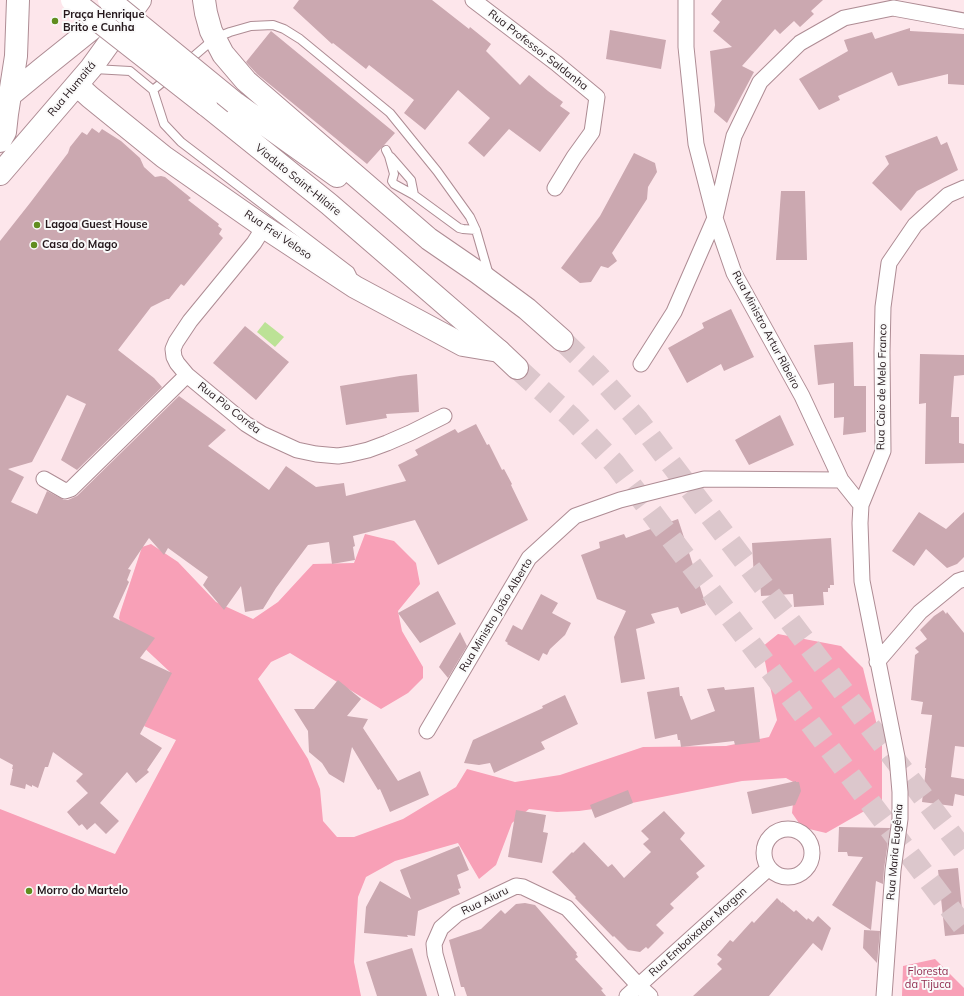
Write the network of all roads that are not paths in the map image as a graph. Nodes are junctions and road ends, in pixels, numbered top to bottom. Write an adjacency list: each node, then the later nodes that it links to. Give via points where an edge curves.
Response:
1 (18, 0): 14 (main road, via 16,56)
2 (72, 0): 29 (main road, Viaduto Saint-Hilaire, bridge, via 329,204)
3 (126, 0): 11 (main road, Rua Humaitá); 14 (main road); 25 (main road, Viaduto Saint-Hilaire, bridge, via 235,103)
4 (204, 0): 9 (main road)
5 (473, 0): 19 (street, Rua Professor Saldanha, via 597,97 592,132)
6 (686, 0): 22 (street, Rua Ministro Artur Ribeiro, via 686,47 696,144)
7 (964, 21): 22 (street, via 893,8 844,18 800,43 760,82 734,136)
8 (164, 32): 10 (lane)
9 (215, 38): 13 (lane); 24 (lane, via 251,26 273,25 300,39 390,113 437,171 470,217); 25 (main road, via 223,54 246,81)
10 (135, 65): 11 (lane); 13 (lane)
11 (91, 68): 12 (main road, Rua Humaitá)
12 (77, 85): 16 (main road, Rua Humaitá); 23 (main road, Rua Frei Veloso, via 164,157)
13 (153, 90): 27 (lane, via 164,124 181,142 350,271)
14 (5, 101): 15 (main road, via 6,132)
15 (0, 141)
16 (0, 174)
17 (394, 174): 18 (lane); 18 (lane, via 388,153); 21 (lane, via 394,184)
18 (405, 174): 21 (lane, via 411,180)
19 (555, 188)
20 (964, 188): 36 (street, Rua Caio de Melo Franco, via 948,195 915,225 889,263 883,307 883,451)
21 (414, 195): 24 (lane, via 459,228)
22 (715, 218): 30 (street, via 674,312); 35 (street, Rua Ministro Artur Ribeiro, via 734,273 802,396)
23 (264, 227): 27 (main road, Rua Frei Veloso); 32 (street, Rua Pio Corrêa, via 176,342 174,357)
24 (476, 230): 26 (lane)
25 (429, 239): 26 (main road)
26 (492, 283): 28 (main road)
27 (355, 287): 29 (main road, Rua Frei Veloso, via 463,345)
28 (562, 340)
29 (499, 351): 31 (main road, Viaduto Saint-Hilaire)
30 (641, 364)
31 (517, 368)
32 (187, 375): 33 (street, Rua Pio Corrêa, via 246,424 262,434 297,450 316,454 338,456 368,450 410,434); 34 (street, via 71,489 65,492)
33 (444, 416)
34 (44, 480)
35 (841, 480): 36 (street, Rua Ministro Artur Ribeiro); 39 (street, Rua Ministro João Alberto, via 704,479 620,500 575,516 529,558)
36 (861, 505): 38 (street, Rua Caio de Melo Franco, via 862,581)
37 (964, 578): 38 (street, via 920,612)
38 (877, 662): 45 (street, Rua Maria Eugênia, via 897,757 900,792 900,819 893,870)
39 (427, 731)
40 (768, 868): 41 (street, Rua Embaixador Morgan)
41 (639, 986): 42 (street, Rua Aiuru, via 567,908 516,886 456,914 441,928 434,944); 43 (street, Rua Embaixador Morgan); 44 (street, Rua Aiuru)
42 (447, 996)
43 (627, 996)
44 (650, 996)
45 (884, 996)

